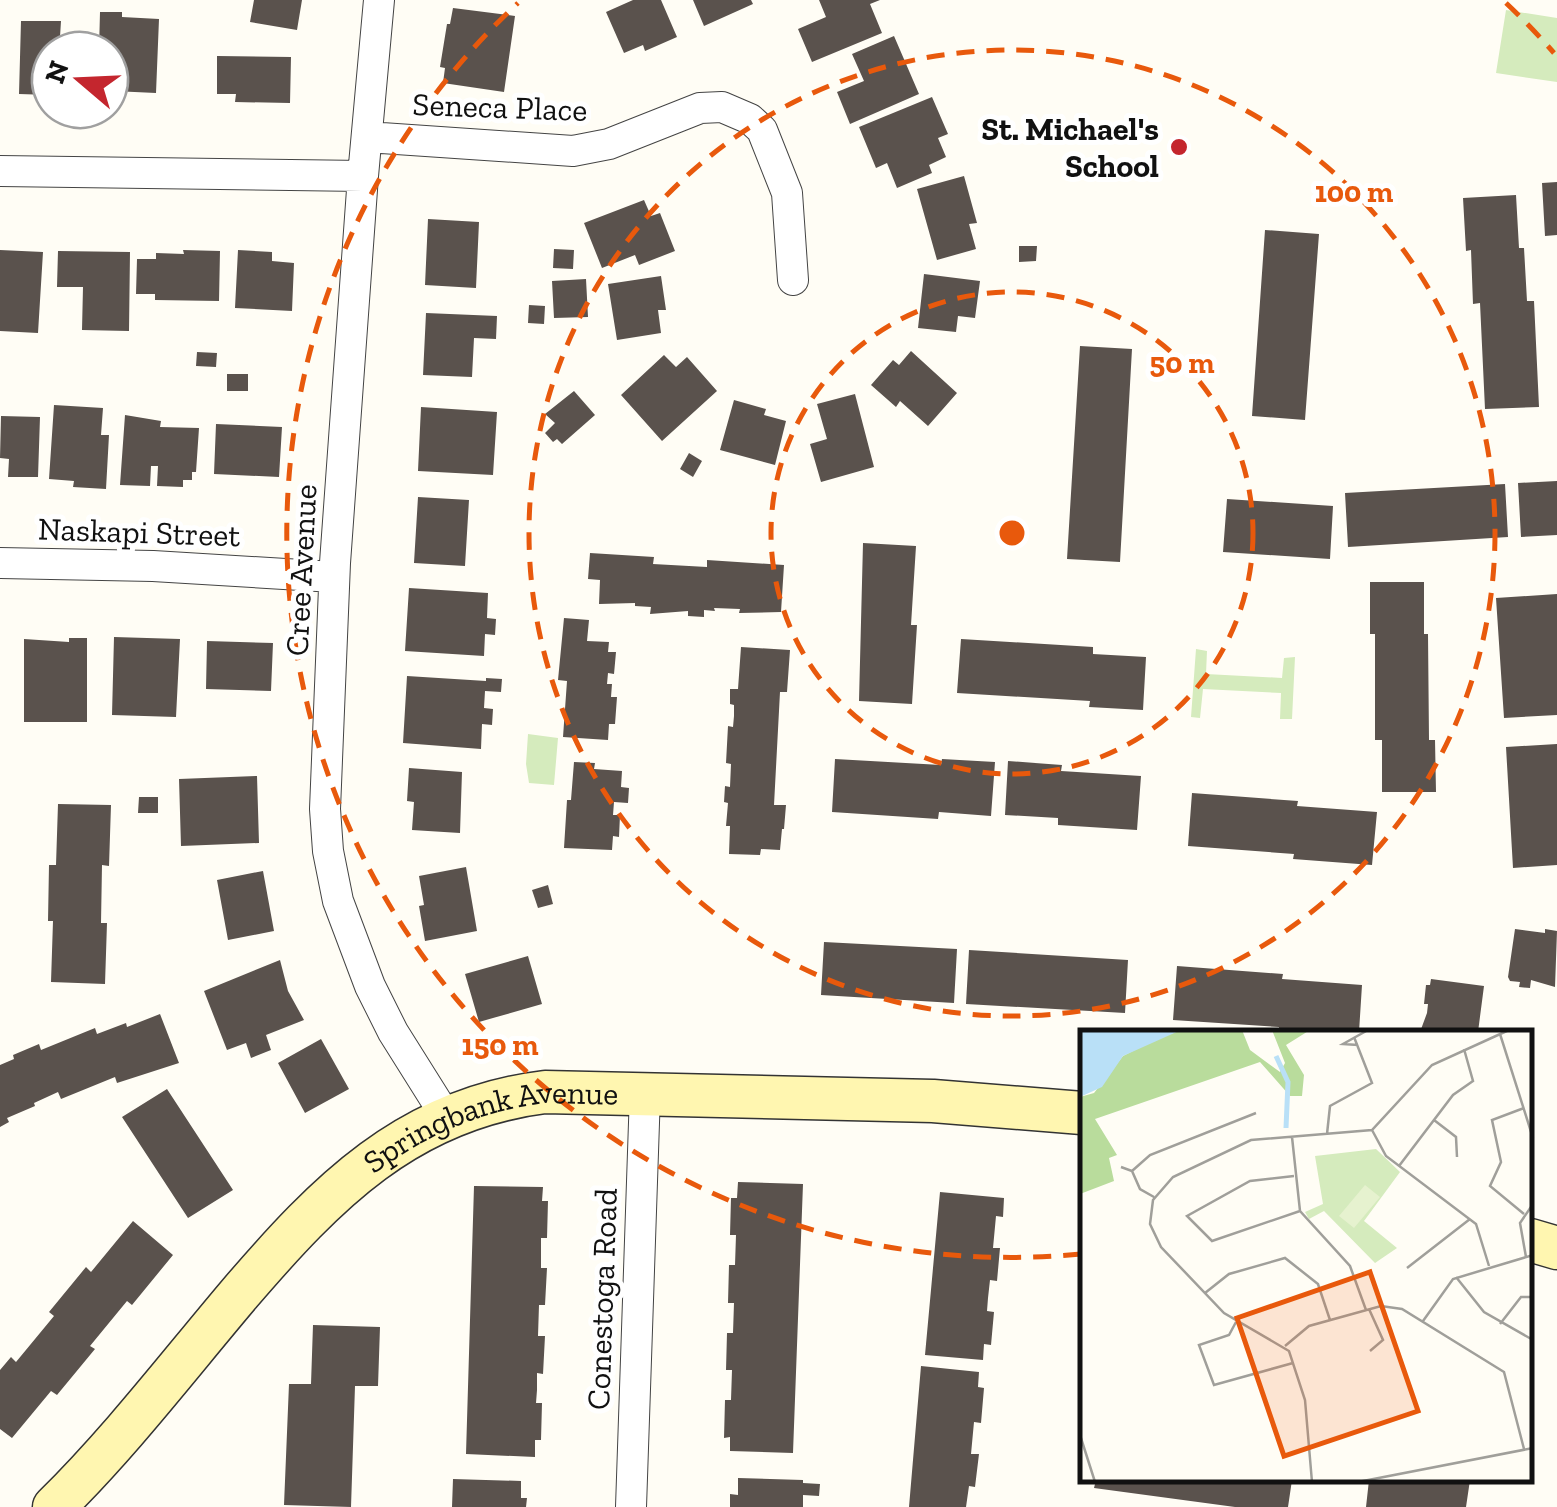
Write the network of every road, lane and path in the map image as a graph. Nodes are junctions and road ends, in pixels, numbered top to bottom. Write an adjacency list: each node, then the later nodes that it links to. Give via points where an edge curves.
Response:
1 (379, 0): 2 (street, Cree Avenue)
2 (367, 137): 4 (street, Cree Avenue); 5 (street, Seneca Place, via 572,151 700,108 722,107 762,130 787,192)
3 (0, 171): 4 (street)
4 (362, 176): 7 (street, Cree Avenue)
5 (793, 280)
6 (0, 563): 7 (street, Naskapi Street)
7 (334, 577): 10 (street, Cree Avenue, via 325,809 338,901 377,1001)
8 (645, 1093): 9 (main road, Springbank Avenue); 10 (main road, Springbank Avenue, via 527,1094); 14 (street, Conestoga Road)
9 (1080, 1113)
10 (447, 1118): 13 (main road, Springbank Avenue, via 378,1155 308,1216)
11 (1532, 1241): 12 (main road)
12 (1557, 1248)
13 (54, 1507)
14 (631, 1507)

